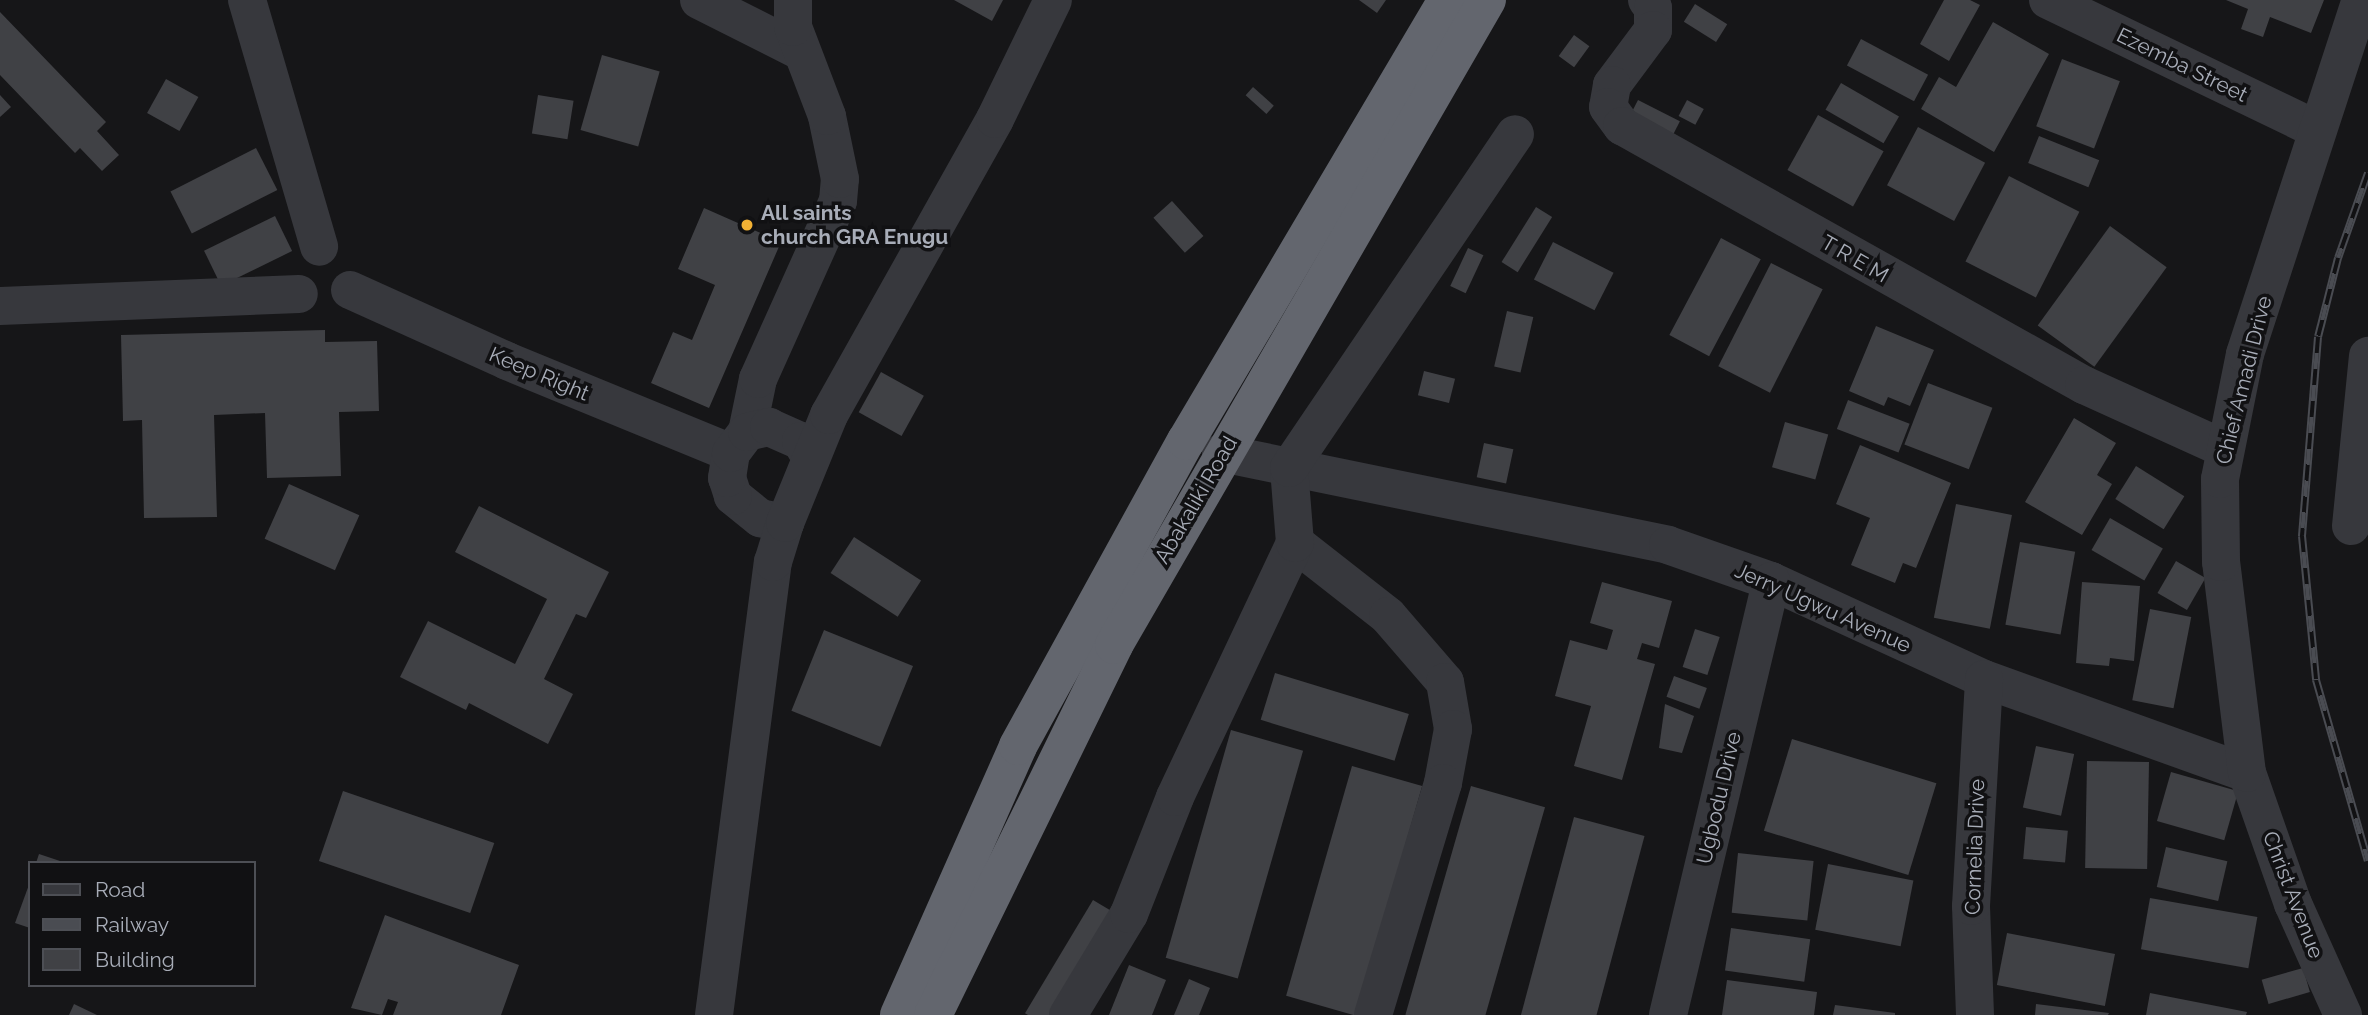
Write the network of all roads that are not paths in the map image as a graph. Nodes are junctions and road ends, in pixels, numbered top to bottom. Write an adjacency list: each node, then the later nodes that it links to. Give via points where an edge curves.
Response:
1 (247, 0): 13 (street)
2 (699, 0): 10 (street)
3 (793, 0): 10 (street, via 793,27)
4 (1053, 0): 21 (street, via 995,119 873,332)
5 (1447, 0): 30 (highway, Abakaliki Road, via 1186,441 1018,746)
6 (1488, 0): 20 (highway, Abakaliki Road)
7 (1647, 0): 19 (street, T R E M, via 1653,8 1653,30 1612,85 1608,107 1622,126 2084,385)
8 (2048, 0): 11 (street, Ezemba Street)
9 (2361, 0): 11 (street, Chief Amadi Drive)
10 (802, 52): 18 (street, via 831,130 840,179 838,201 758,379)
11 (2316, 129): 19 (street, Chief Amadi Drive, via 2245,354)
12 (1515, 134): 22 (street)
13 (319, 247): 14 (street, via 329,247 348,258 353,279); 15 (street, via 305,253 296,265)
14 (350, 290): 15 (street, via 342,299 319,306); 18 (street, Keep Right, via 507,361)
15 (299, 294): 16 (street)
16 (0, 306)
17 (2368, 356): 24 (street)
18 (739, 442): 21 (street, via 763,427 782,430 801,441); 23 (street, via 727,478 733,496 760,518)
19 (2223, 448): 28 (street, Chief Amadi Drive, via 2221,562)
20 (1221, 453): 22 (street, Jerry Ugwu Avenue); 31 (highway, Abakaliki Road, via 1114,645)
21 (811, 458): 23 (street)
22 (1289, 468): 25 (street); 26 (street, Jerry Ugwu Avenue, via 1575,523 1668,545)
23 (785, 523): 29 (street, via 773,562)
24 (2351, 526)
25 (1295, 543): 32 (street, via 1175,797 1129,914); 33 (street, via 1388,616 1445,682 1453,729 1443,783)
26 (1770, 580): 27 (street, Jerry Ugwu Avenue); 34 (street, Ugbodu Drive)
27 (1984, 679): 28 (street, Jerry Ugwu Avenue); 35 (street, Cornelia Drive, via 1971,905)
28 (2247, 773): 36 (street, Christ Avenue, via 2293,904)
29 (714, 1015)
30 (900, 1015)
31 (933, 1015)
32 (1069, 1015)
33 (1373, 1015)
34 (1668, 1015)
35 (1975, 1015)
36 (2343, 1015)

